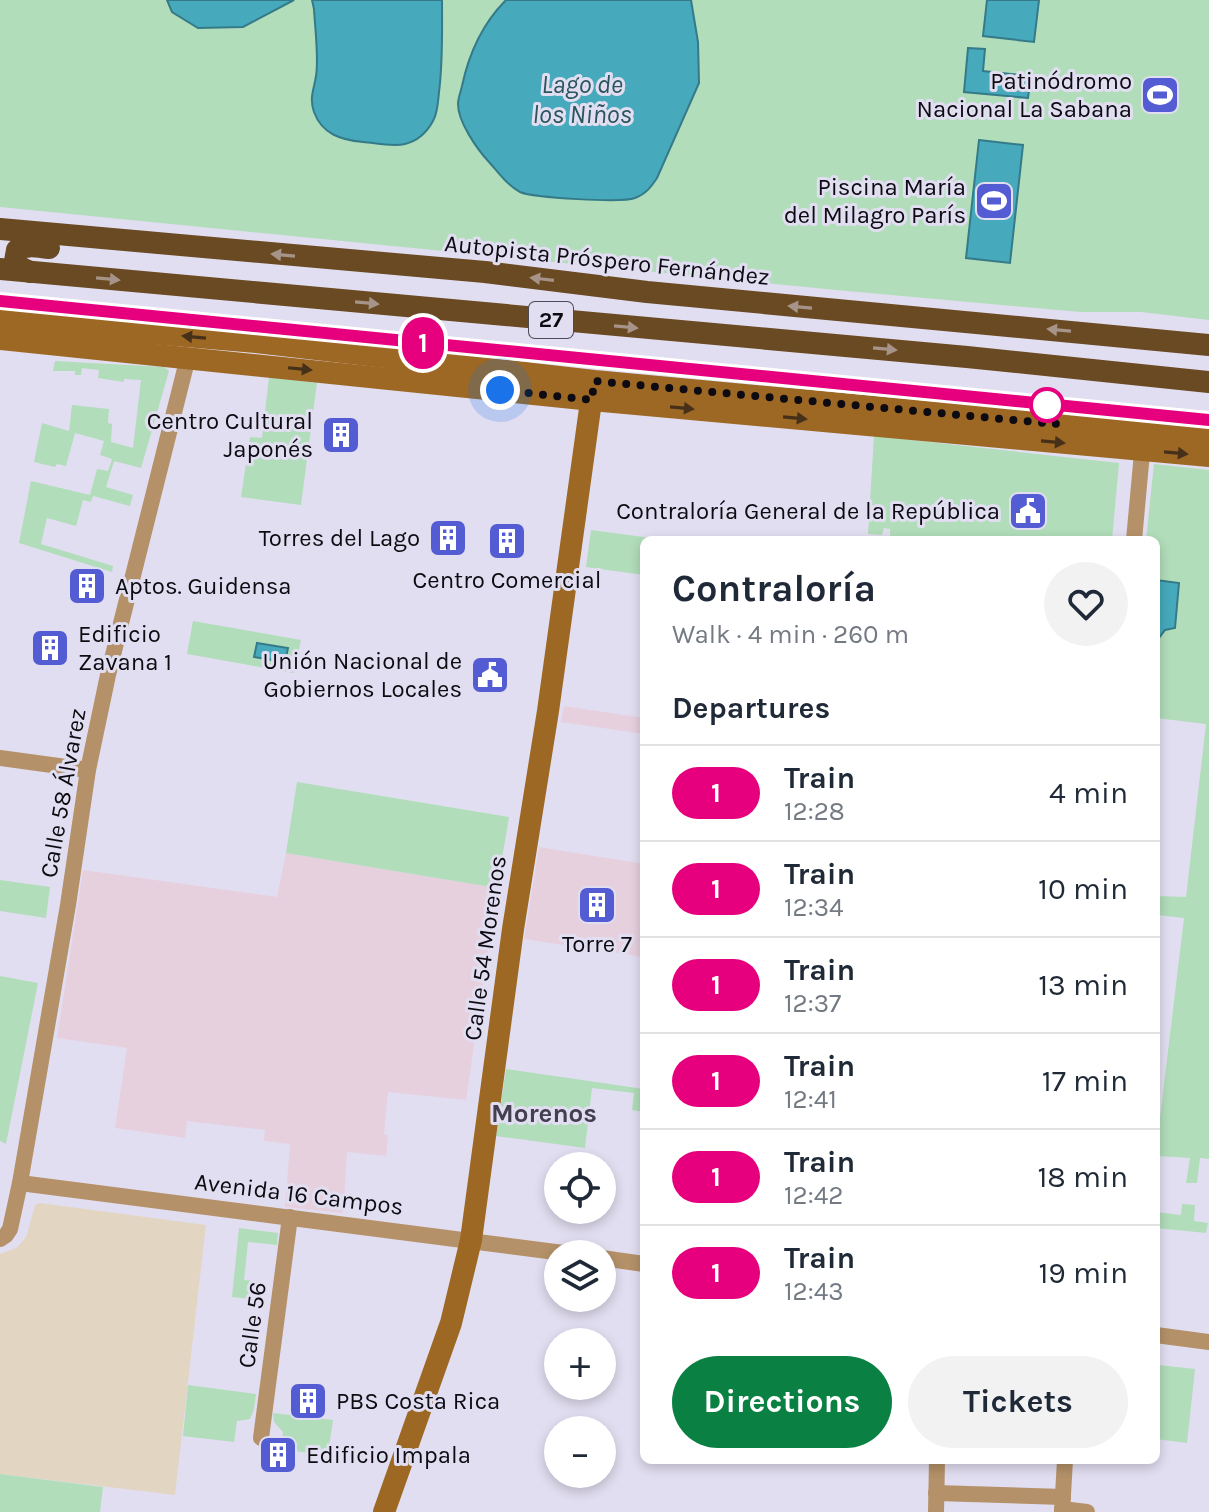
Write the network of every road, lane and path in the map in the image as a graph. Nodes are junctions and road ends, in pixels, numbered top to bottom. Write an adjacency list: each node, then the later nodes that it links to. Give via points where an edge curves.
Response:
1 (0, 229): 2 (highway, Autopista Próspero Fernández / 27)
2 (129, 241): 4 (highway, via 97,250 22,247 15,261); 6 (highway, Autopista Próspero Fernández / 27, one-way to 2)
3 (0, 269): 4 (highway, 27)
4 (30, 272): 10 (highway, 27, one-way to 10)
5 (0, 320): 12 (main road, one-way to 5, via 271,344)
6 (1137, 337): 8 (highway, Autopista Próspero Fernández / 27); 10 (highway, via 1152,352 1146,365)
7 (0, 339): 9 (main road)
8 (1209, 345)
9 (188, 357): 12 (main road, one-way to 12); 18 (street, Calle 58 Álvarez)
10 (1072, 368): 11 (highway, 27)
11 (1209, 382)
12 (593, 390): 14 (main road); 22 (main road, Calle 54 Morenos)
13 (1209, 438): 14 (main road)
14 (1143, 441): 15 (main road, one-way to 15); 16 (street)
15 (1209, 456)
16 (1134, 536)
17 (0, 758): 18 (street)
18 (88, 770): 19 (street, Calle 58 Álvarez)
19 (20, 1183): 20 (street, Avenida 16 Campos); 21 (street, Calle 58 Álvarez, via 10,1229)
20 (290, 1217): 22 (street, Avenida 16 Campos); 28 (street, Calle 56)
21 (1, 1239)
22 (471, 1240): 23 (street, Avenida 16 Campos); 33 (main road, Calle 54 Morenos, via 451,1323)
23 (544, 1250)
24 (616, 1260): 25 (street)
25 (640, 1263)
26 (1160, 1336): 27 (street)
27 (1209, 1342)
28 (261, 1438)
29 (937, 1464): 31 (street)
30 (1065, 1464): 32 (street)
31 (936, 1493): 32 (street); 34 (street)
32 (1063, 1506): 35 (street)
33 (384, 1512)
34 (936, 1512)
35 (1087, 1512)

